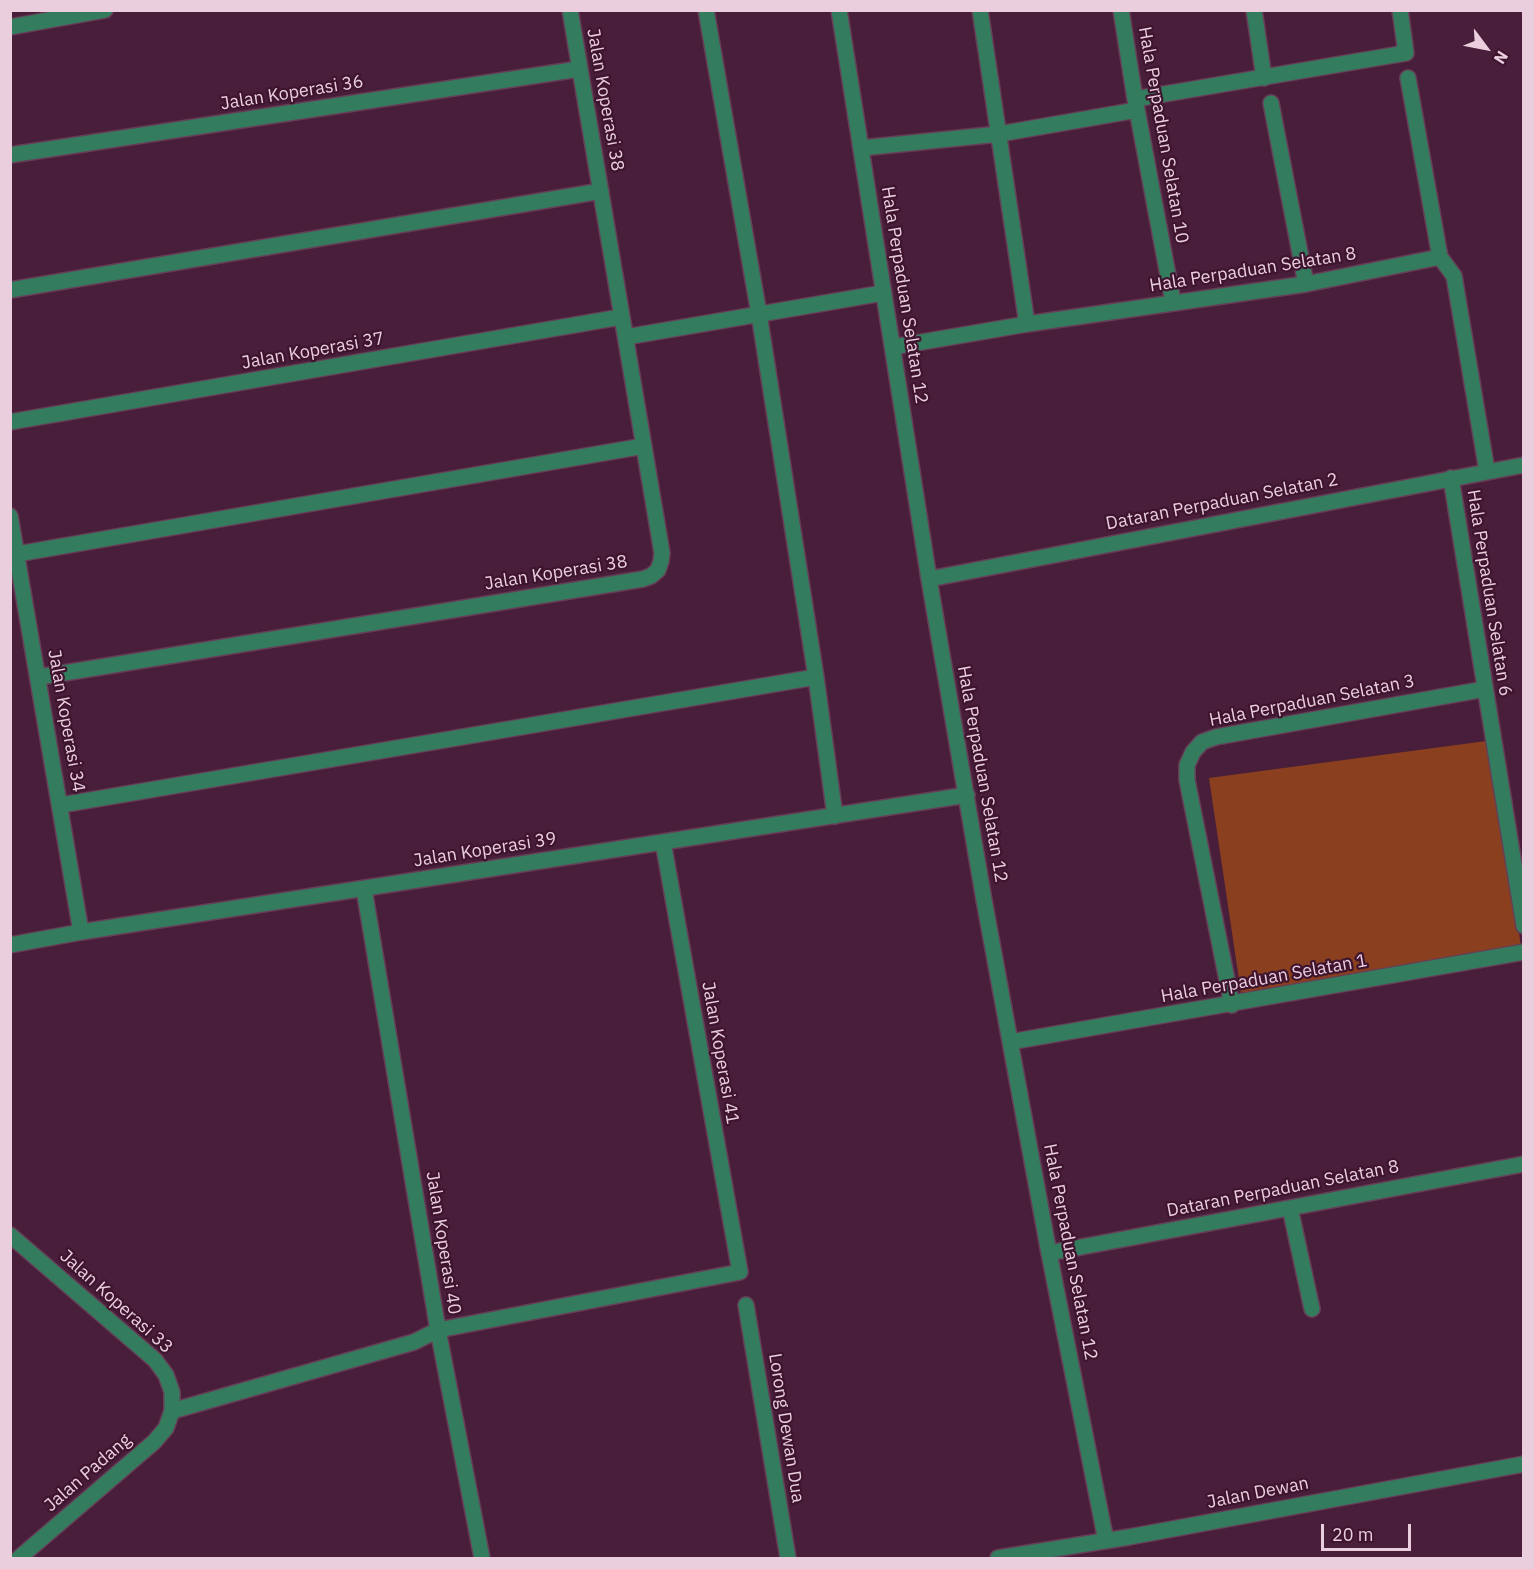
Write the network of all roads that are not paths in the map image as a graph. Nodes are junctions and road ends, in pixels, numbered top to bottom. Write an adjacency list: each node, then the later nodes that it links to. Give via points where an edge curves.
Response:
1 (105, 10): 9 (street)
2 (570, 10): 10 (street, Jalan Koperasi 38)
3 (706, 10): 24 (street)
4 (839, 10): 16 (street, Hala Perpaduan Selatan 12)
5 (981, 10): 15 (street)
6 (1122, 10): 14 (street, Hala Perpaduan Selatan 10)
7 (1254, 10): 11 (street)
8 (1400, 10): 11 (street, via 1406,53)
9 (10, 27)
10 (579, 69): 17 (street, Jalan Koperasi 36); 18 (street, Jalan Koperasi 38)
11 (1264, 78): 14 (street)
12 (1408, 78): 19 (street)
13 (1271, 103): 20 (street)
14 (1136, 105): 15 (street); 23 (street, Hala Perpaduan Selatan 10)
15 (999, 134): 16 (street); 26 (street)
16 (861, 148): 22 (street, Hala Perpaduan Selatan 12)
17 (10, 155)
18 (601, 191): 21 (street); 25 (street, Jalan Koperasi 38)
19 (1440, 256): 20 (street, Hala Perpaduan Selatan 8); 32 (street, via 1454,276)
20 (1306, 284): 23 (street, Hala Perpaduan Selatan 8)
21 (10, 290)
22 (883, 293): 24 (street); 28 (street, Hala Perpaduan Selatan 12)
23 (1173, 302): 26 (street, Hala Perpaduan Selatan 8)
24 (759, 314): 27 (street); 38 (street)
25 (621, 317): 27 (street, Jalan Koperasi 38); 29 (street, Jalan Koperasi 37)
26 (1027, 324): 28 (street, Hala Perpaduan Selatan 8)
27 (626, 337): 30 (street, Jalan Koperasi 38)
28 (892, 347): 36 (street, Hala Perpaduan Selatan 12)
29 (10, 422)
30 (644, 446): 35 (street); 37 (street, Jalan Koperasi 38, via 662,553 662,561 651,576)
31 (1524, 465): 32 (street, Dataran Perpaduan Selatan 2)
32 (1486, 471): 33 (street, Dataran Perpaduan Selatan 2)
33 (1451, 478): 36 (street, Dataran Perpaduan Selatan 2); 39 (street, Hala Perpaduan Selatan 6)
34 (10, 516): 35 (street, Jalan Koperasi 34)
35 (17, 554): 37 (street, Jalan Koperasi 34)
36 (929, 579): 40 (street, Hala Perpaduan Selatan 12)
37 (39, 677): 41 (street, Jalan Koperasi 34)
38 (816, 677): 41 (street); 42 (street)
39 (1485, 689): 45 (street, Hala Perpaduan Selatan 6); 49 (street, Hala Perpaduan Selatan 3, via 1216,737 1202,742 1192,752 1186,780)
40 (967, 795): 42 (street, Jalan Koperasi 39); 50 (street, Hala Perpaduan Selatan 12)
41 (61, 804): 46 (street, Jalan Koperasi 34)
42 (835, 816): 43 (street, Jalan Koperasi 39)
43 (663, 842): 44 (street, Jalan Koperasi 39); 57 (street, Jalan Koperasi 41, via 740,1272)
44 (364, 889): 46 (street, Jalan Koperasi 39); 57 (street, Jalan Koperasi 40)
45 (1524, 926)
46 (81, 932): 47 (street, Jalan Koperasi 39)
47 (10, 945)
48 (1524, 952): 49 (street, Hala Perpaduan Selatan 1)
49 (1232, 1005): 50 (street, Hala Perpaduan Selatan 1)
50 (1010, 1042): 54 (street, Hala Perpaduan Selatan 12)
51 (1524, 1164): 52 (street, Dataran Perpaduan Selatan 8)
52 (1290, 1208): 54 (street, Dataran Perpaduan Selatan 8); 56 (street)
53 (10, 1235): 58 (street, Jalan Koperasi 33, via 155,1360 172,1392)
54 (1050, 1253): 60 (street, Hala Perpaduan Selatan 12)
55 (746, 1305): 63 (street, Lorong Dewan Dua)
56 (1312, 1309)
57 (438, 1330): 58 (street, Jalan Koperasi 40, via 414,1341); 62 (street)
58 (172, 1411): 61 (street, Jalan Padang, via 166,1428 154,1442)
59 (1524, 1464): 60 (street, Jalan Dewan)
60 (1106, 1541): 64 (street, Jalan Dewan)
61 (19, 1558)
62 (482, 1558)
63 (788, 1558)
64 (998, 1558)

